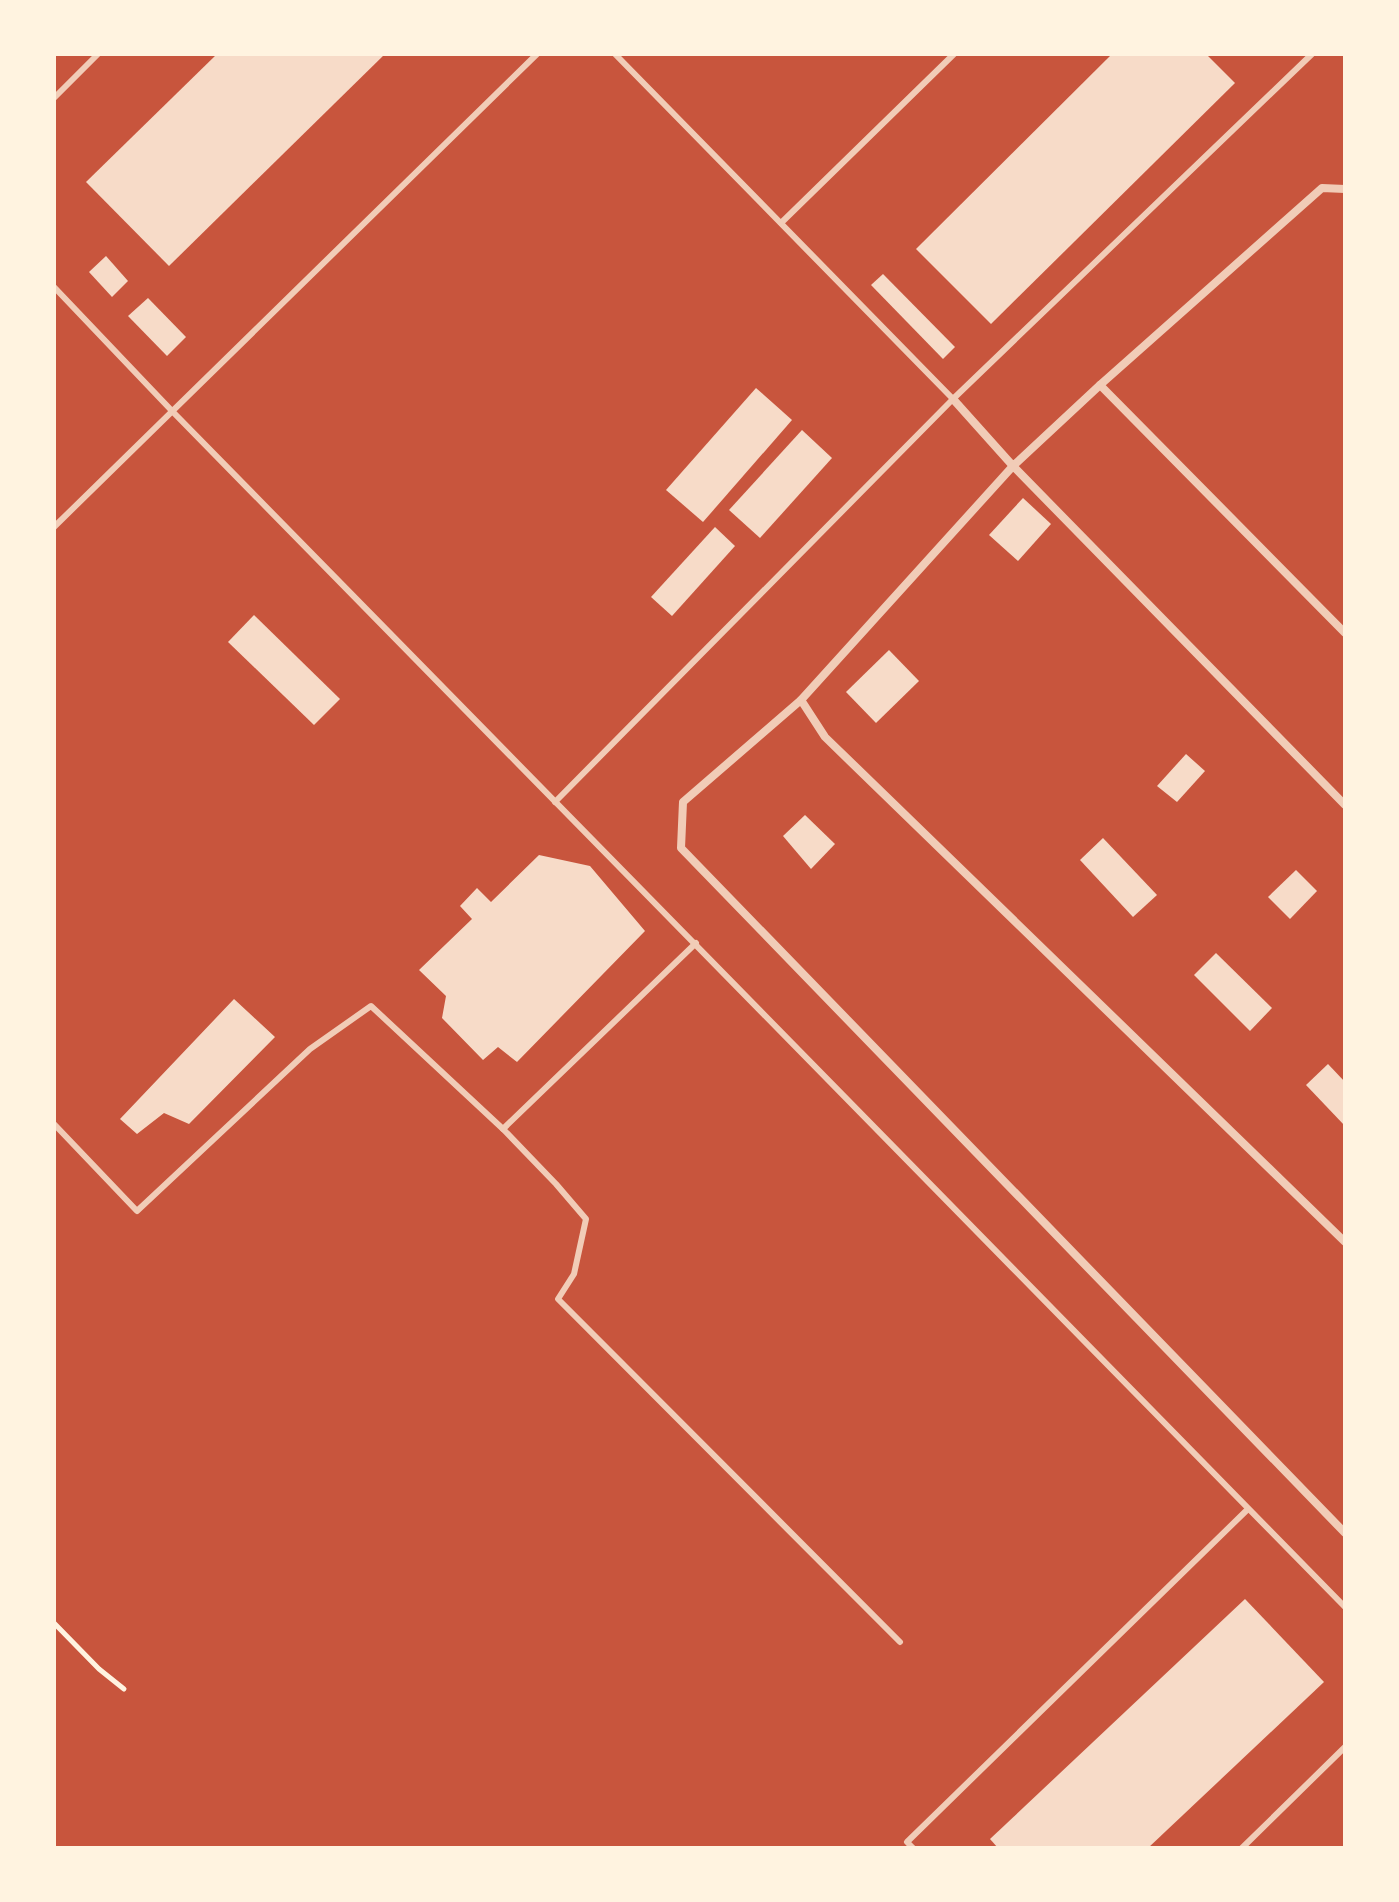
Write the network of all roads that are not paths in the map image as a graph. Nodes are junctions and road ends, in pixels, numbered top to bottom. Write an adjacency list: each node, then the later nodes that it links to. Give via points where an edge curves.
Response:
1 (98, 54): 6 (lane)
2 (537, 54): 12 (lane)
3 (615, 54): 8 (lane)
4 (954, 54): 8 (lane)
5 (1312, 54): 11 (lane)
6 (54, 98)
7 (1345, 189): 10 (street, via 1322,188)
8 (781, 223): 11 (lane)
9 (54, 287): 12 (lane)
10 (1100, 385): 13 (street); 15 (street)
11 (953, 399): 13 (street); 17 (lane)
12 (173, 412): 14 (lane); 17 (lane)
13 (1013, 466): 16 (street); 18 (street)
14 (54, 527)
15 (1345, 633)
16 (801, 700): 22 (street, via 825,737); 24 (street, via 683,802 681,848)
17 (555, 802): 19 (lane)
18 (1345, 805)
19 (696, 943): 21 (lane); 23 (lane)
20 (54, 1124): 21 (lane, via 137,1211 310,1049 371,1006)
21 (503, 1129): 26 (lane, via 586,1219 574,1274 558,1299)
22 (1345, 1242)
23 (1248, 1509): 25 (lane); 28 (lane, via 907,1842)
24 (1345, 1533)
25 (1345, 1607)
26 (900, 1642)
27 (1345, 1747): 29 (lane)
28 (913, 1848)
29 (1242, 1848)

